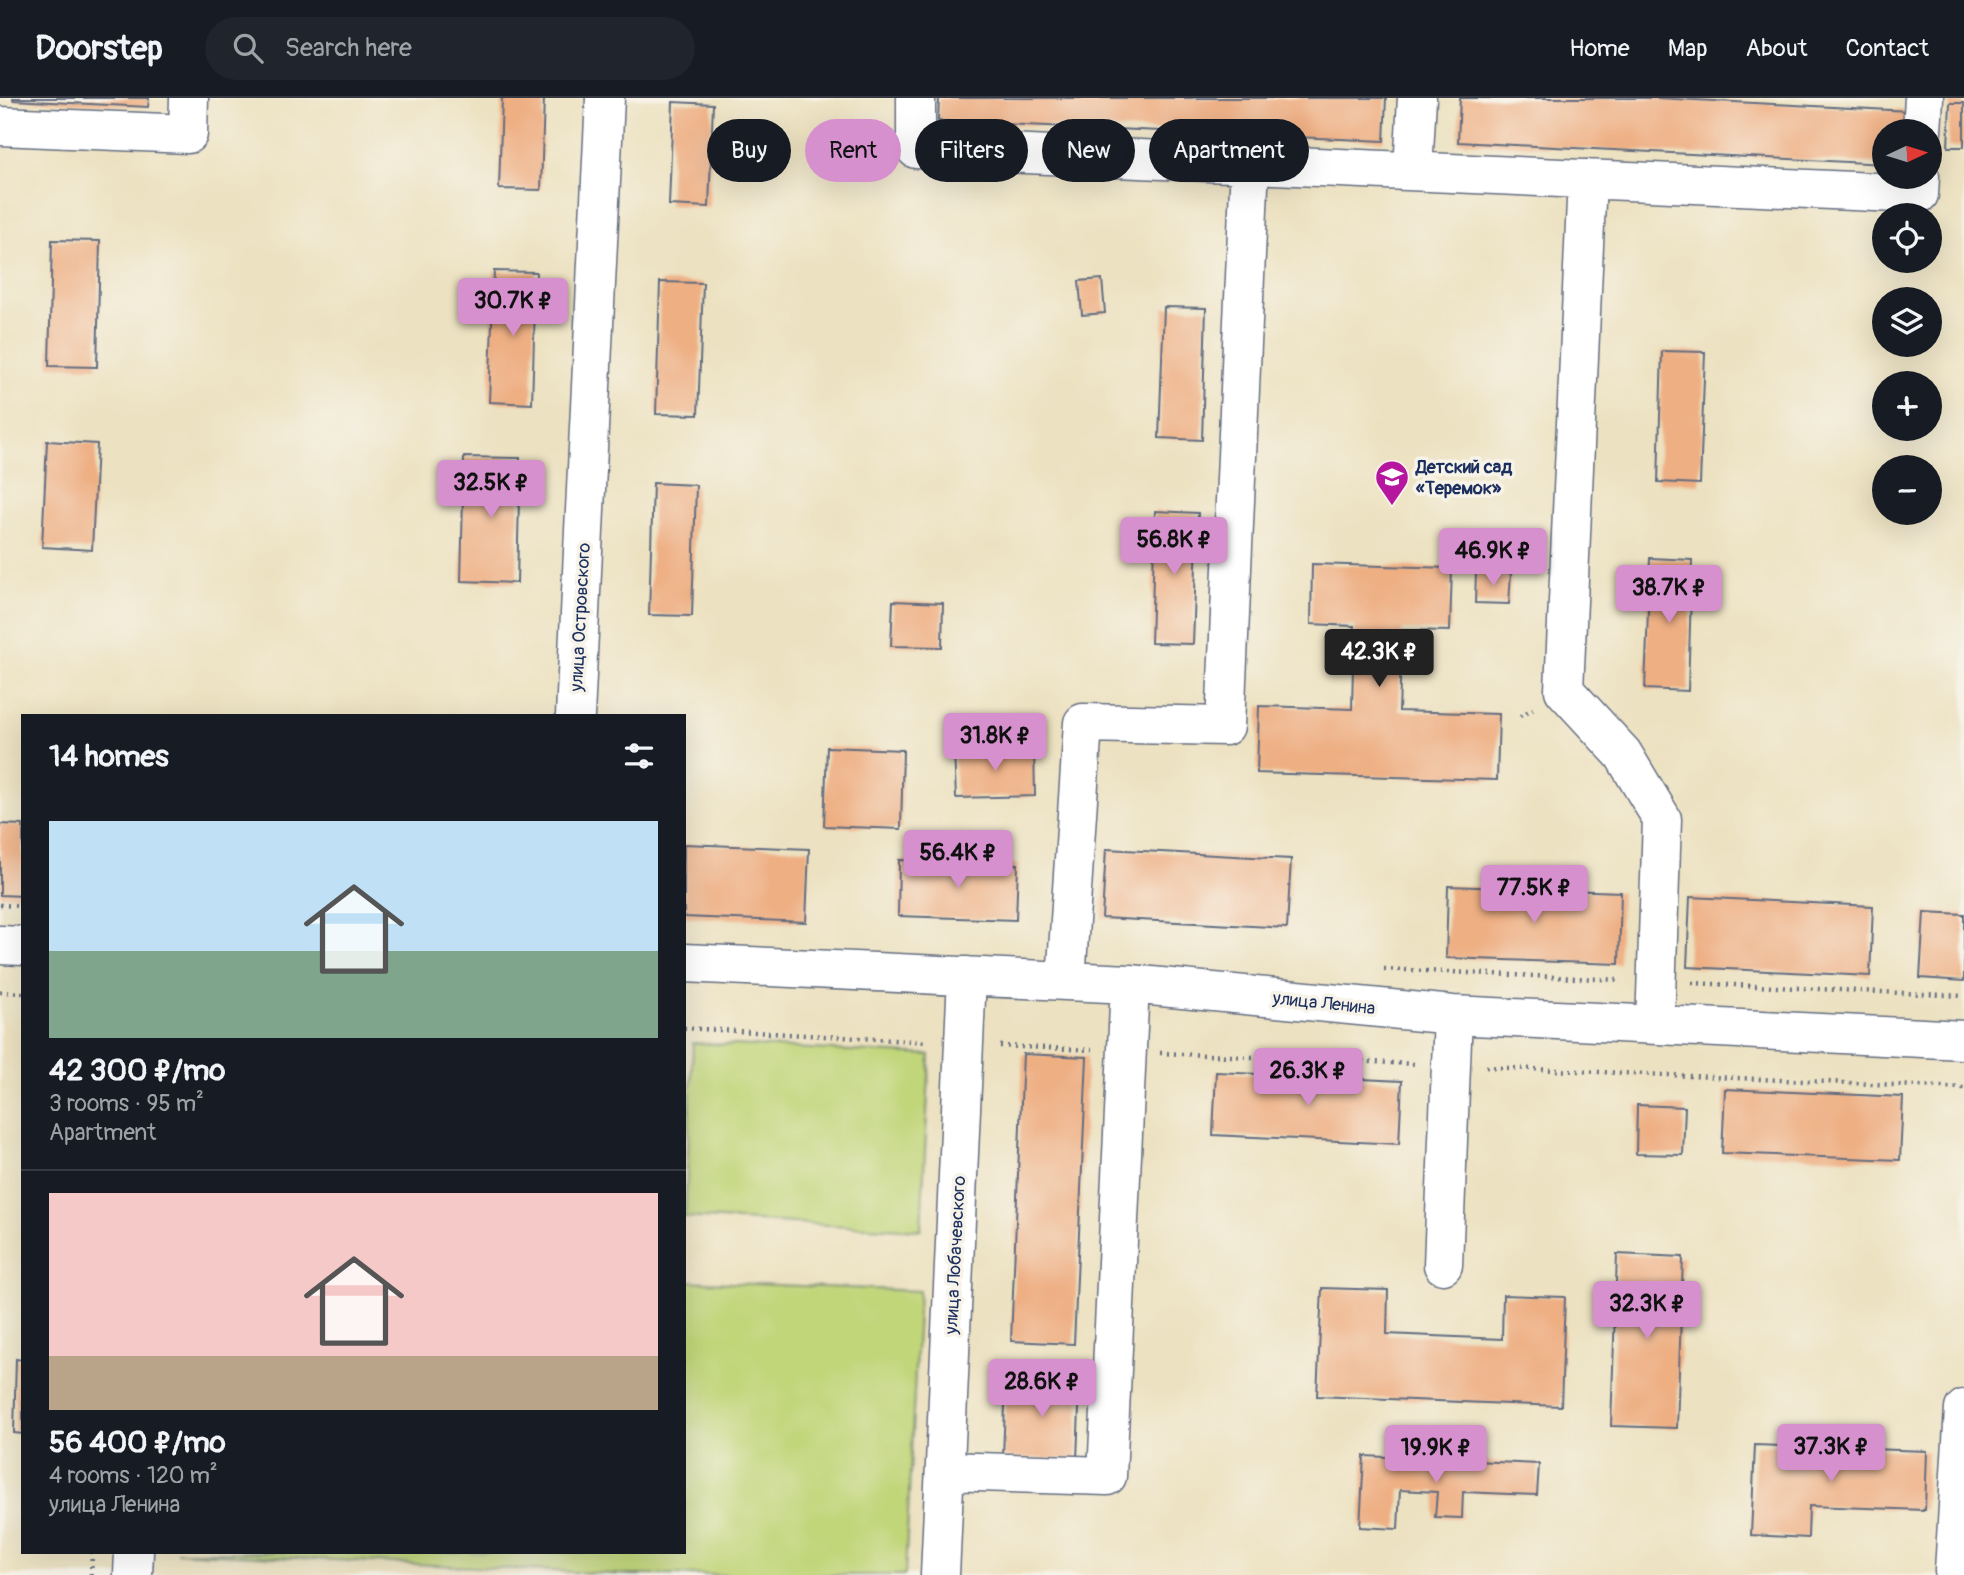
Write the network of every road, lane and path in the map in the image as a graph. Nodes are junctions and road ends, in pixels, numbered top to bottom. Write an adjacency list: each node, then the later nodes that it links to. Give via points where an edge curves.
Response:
1 (189, 98): 7 (street, via 188,134)
2 (605, 98): 14 (street, улица Островского)
3 (916, 98): 8 (street, via 916,149)
4 (1417, 98): 10 (street)
5 (1924, 98): 6 (street)
6 (1923, 119)
7 (0, 126)
8 (1149, 159)
9 (1309, 167): 10 (street)
10 (1413, 171): 11 (street)
11 (1587, 179): 13 (street, via 1919,194); 26 (street, via 1564,690 1623,754 1662,820)
12 (1249, 182): 21 (street, via 1225,726 1083,723)
13 (1919, 189)
14 (575, 714)
15 (0, 905): 16 (path)
16 (21, 906)
17 (0, 945): 18 (street)
18 (21, 946)
19 (686, 963): 20 (street, улица Ленина)
20 (967, 976): 21 (street, улица Ленина); 29 (street, улица Лобачевского)
21 (1066, 981): 22 (street, улица Ленина)
22 (1130, 984): 25 (street, улица Ленина); 32 (street, via 1107,1476)
23 (0, 992): 24 (path)
24 (21, 993)
25 (1453, 1015): 26 (street, улица Ленина); 30 (street)
26 (1655, 1025): 28 (street, улица Ленина)
27 (686, 1028): 29 (path)
28 (1964, 1040)
29 (965, 1044): 32 (street, улица Лобачевского)
30 (1443, 1265)
31 (1964, 1409): 35 (street, via 1954,1571)
32 (945, 1471): 38 (street, улица Лобачевского)
33 (92, 1554): 36 (path)
34 (134, 1554): 37 (street)
35 (1964, 1572)
36 (91, 1575)
37 (133, 1575)
38 (940, 1575)

